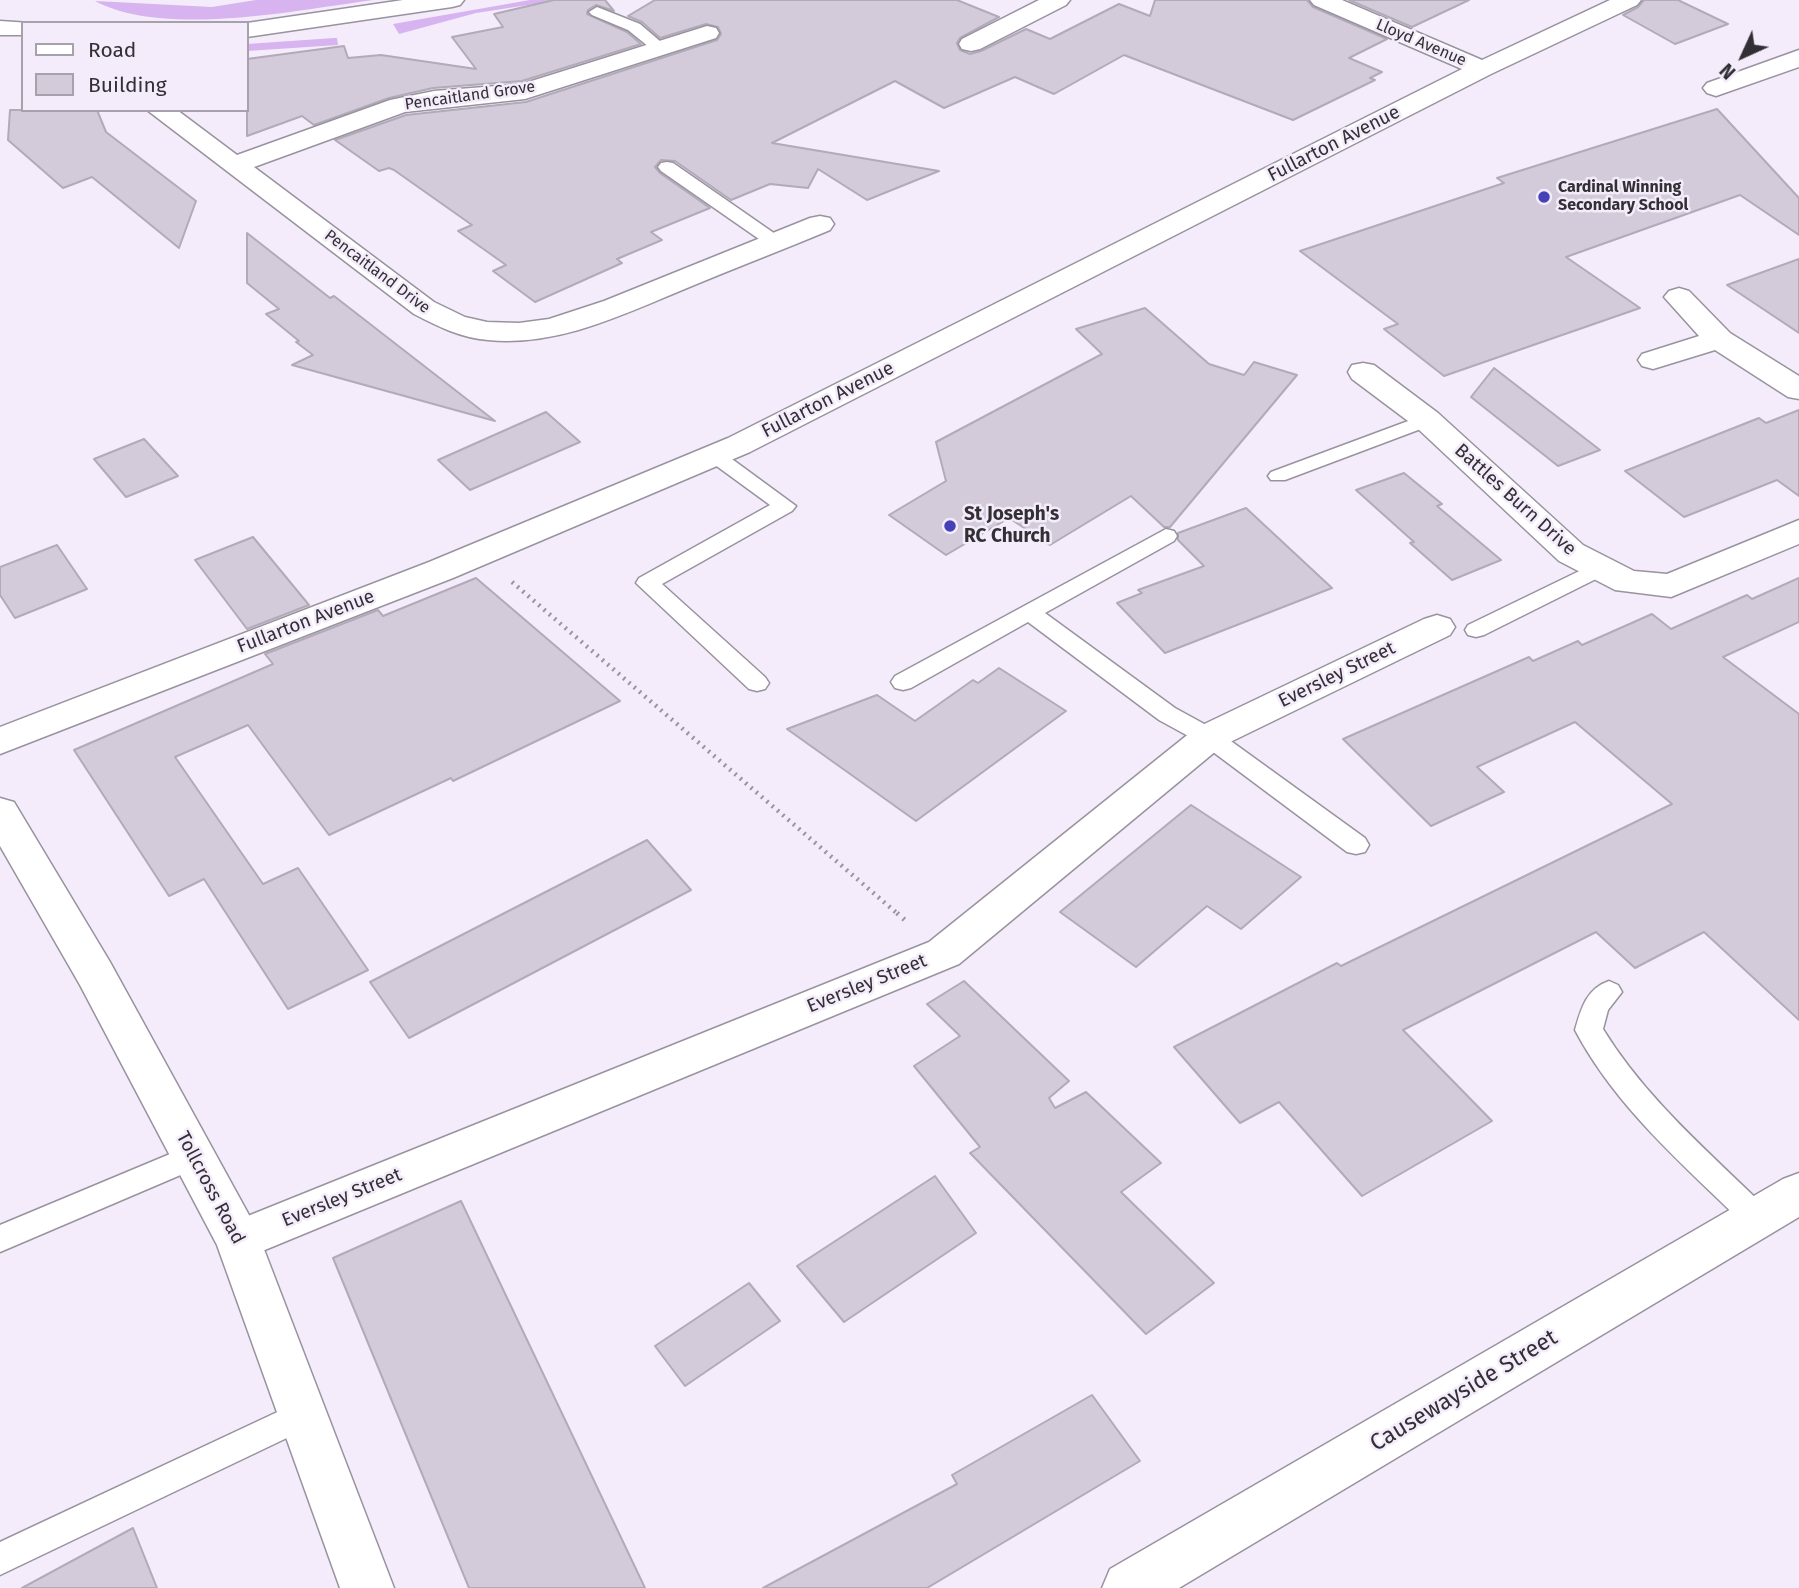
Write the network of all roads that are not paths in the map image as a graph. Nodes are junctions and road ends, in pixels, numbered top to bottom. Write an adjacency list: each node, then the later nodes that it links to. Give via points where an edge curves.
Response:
1 (452, 0): 8 (street)
2 (1058, 0): 10 (street)
3 (1322, 0): 13 (street, Lloyd Avenue)
4 (1629, 0): 13 (street, Fullarton Avenue)
5 (597, 12): 11 (lane, via 634,27)
6 (0, 28): 7 (street)
7 (21, 28)
8 (248, 30)
9 (707, 33): 11 (street, Pencaitland Grove)
10 (971, 44)
11 (660, 48): 16 (street, Pencaitland Grove, via 525,91 399,105)
12 (1799, 58): 14 (street)
13 (1482, 69): 26 (street, Fullarton Avenue)
14 (1716, 88)
15 (163, 112): 16 (street, Pencaitland Drive)
16 (234, 165): 19 (street, Pencaitland Drive, via 437,317 474,329 521,332 573,324)
17 (667, 167): 19 (lane)
18 (820, 224): 19 (street, Pencaitland Drive)
19 (775, 242)
20 (1679, 297): 21 (street)
21 (1719, 339): 22 (street); 24 (street)
22 (1653, 360)
23 (1363, 372): 25 (street, Battles Burn Drive)
24 (1799, 390)
25 (1427, 420): 27 (lane); 30 (street, Battles Burn Drive, via 1571,553)
26 (714, 455): 34 (lane, via 785,506 647,583); 36 (street, Fullarton Avenue, via 479,554)
27 (1278, 476)
28 (1799, 531): 30 (street, Battles Burn Drive, via 1671,586 1627,582)
29 (1166, 536): 31 (lane)
30 (1598, 569): 32 (lane)
31 (1028, 612): 33 (lane); 35 (lane, via 1167,714)
32 (1457, 628): 35 (street, Eversley Street)
33 (903, 682)
34 (757, 683)
35 (1209, 737): 38 (lane); 44 (street, Eversley Street, via 944,953)
36 (0, 741)
37 (0, 812): 40 (street, Tollcross Road)
38 (1356, 845)
39 (1609, 992): 42 (lane, via 1596,1005 1589,1030 1605,1059)
40 (194, 1156): 43 (lane); 44 (street, Tollcross Road)
41 (1799, 1193): 42 (street, Causewayside Street)
42 (1758, 1218): 48 (street, Causewayside Street)
43 (0, 1239)
44 (239, 1240): 45 (street, Tollcross Road)
45 (303, 1415): 46 (lane); 47 (street, Tollcross Road)
46 (0, 1559)
47 (368, 1588)
48 (1129, 1588)

